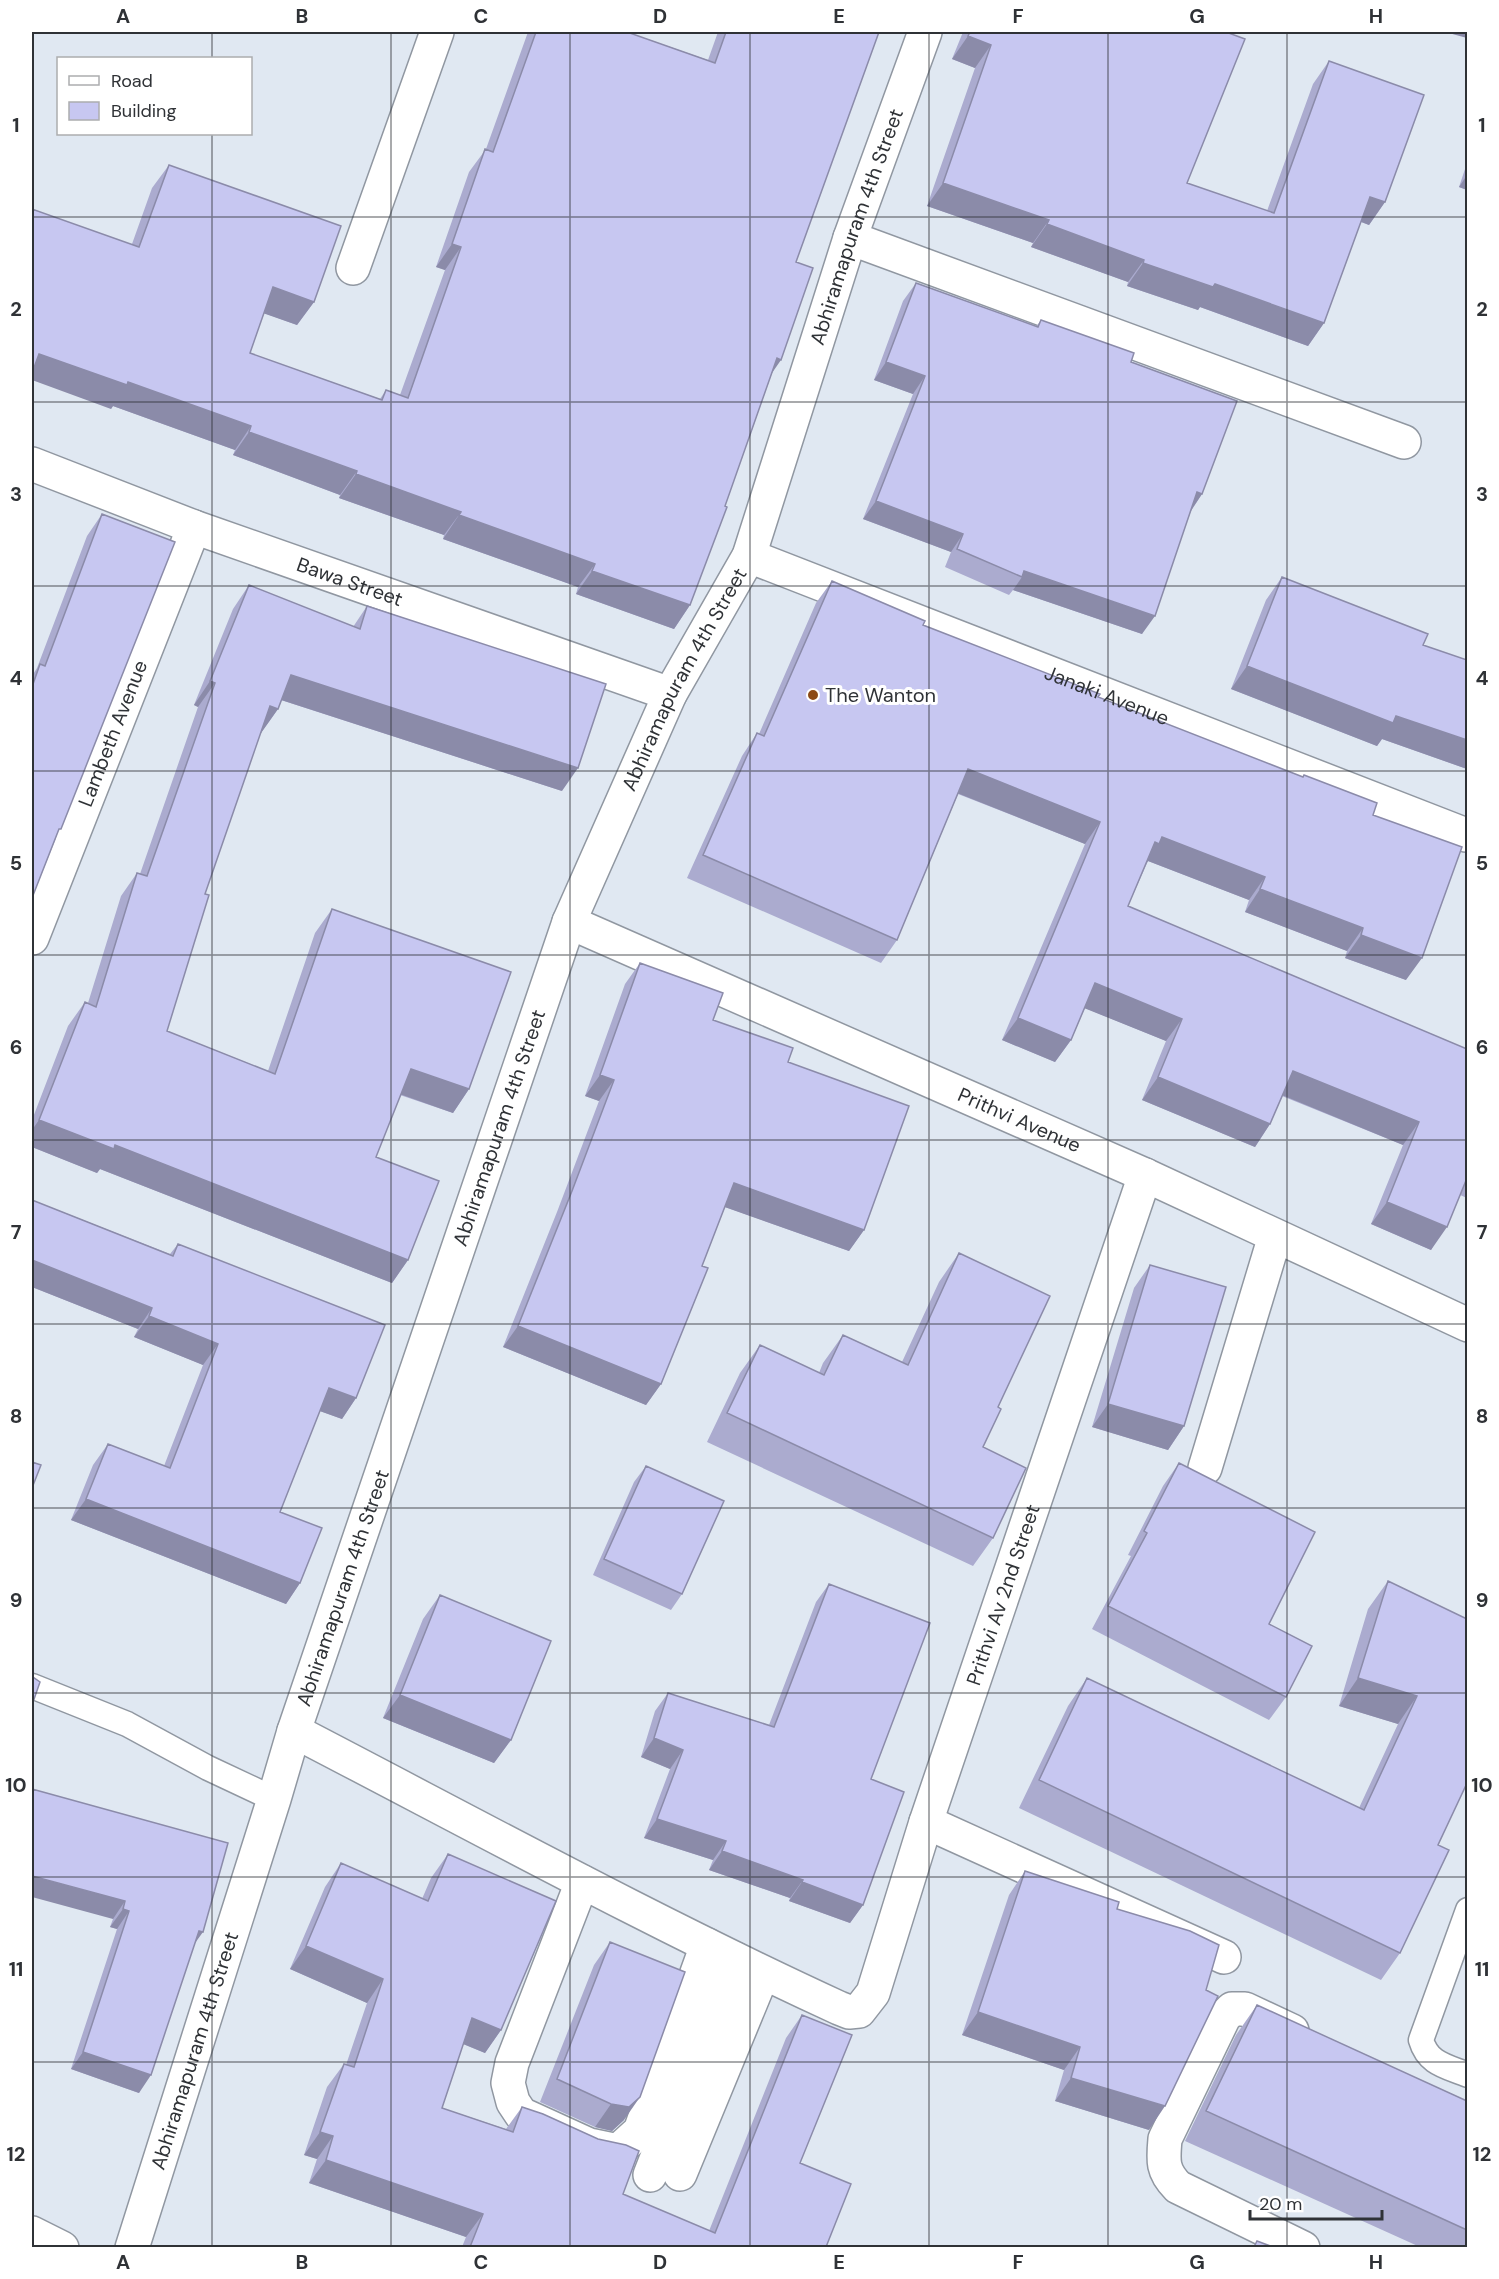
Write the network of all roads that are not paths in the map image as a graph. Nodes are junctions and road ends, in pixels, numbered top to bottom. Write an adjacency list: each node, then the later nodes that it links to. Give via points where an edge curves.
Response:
1 (436, 32): 4 (street)
2 (925, 32): 3 (street, Abhiramapuram 4th Street)
3 (850, 238): 5 (street); 8 (street, Abhiramapuram 4th Street)
4 (353, 268)
5 (1404, 442)
6 (32, 464): 7 (street, Bawa Street)
7 (194, 527): 9 (street, Bawa Street); 12 (street, Lambeth Avenue)
8 (749, 556): 9 (street, Abhiramapuram 4th Street); 10 (street, Janaki Avenue)
9 (670, 694): 11 (street, Abhiramapuram 4th Street)
10 (1466, 835)
11 (569, 921): 13 (street, Prithvi Avenue); 18 (street, Abhiramapuram 4th Street)
12 (32, 938)
13 (1145, 1175): 14 (street, Prithvi Avenue); 20 (street, Prithvi Av 2nd Street)
14 (1275, 1236): 15 (street, Prithvi Avenue); 16 (street)
15 (1467, 1325)
16 (1205, 1468)
17 (32, 1686): 19 (lane, via 127,1724)
18 (294, 1731): 19 (street, Abhiramapuram 4th Street); 21 (street)
19 (274, 1799): 30 (street, Abhiramapuram 4th Street)
20 (926, 1822): 23 (street); 24 (street, Prithvi Av 2nd Street, via 873,1993 860,2011 839,2008)
21 (582, 1882): 24 (street); 24 (street, via 512,2063 508,2082 521,2114 589,2145 618,2151 640,2131)
22 (1467, 1910): 26 (lane, via 1421,2040 1425,2053 1437,2063)
23 (1224, 1957)
24 (735, 1959): 27 (street)
25 (1318, 2044): 31 (street, via 1245,2008 1232,2009 1224,2017 1165,2139 1163,2159 1168,2176 1178,2187)
26 (1467, 2074)
27 (665, 2175)
28 (32, 2233): 29 (street)
29 (62, 2247)
30 (132, 2247)
31 (1303, 2247)

